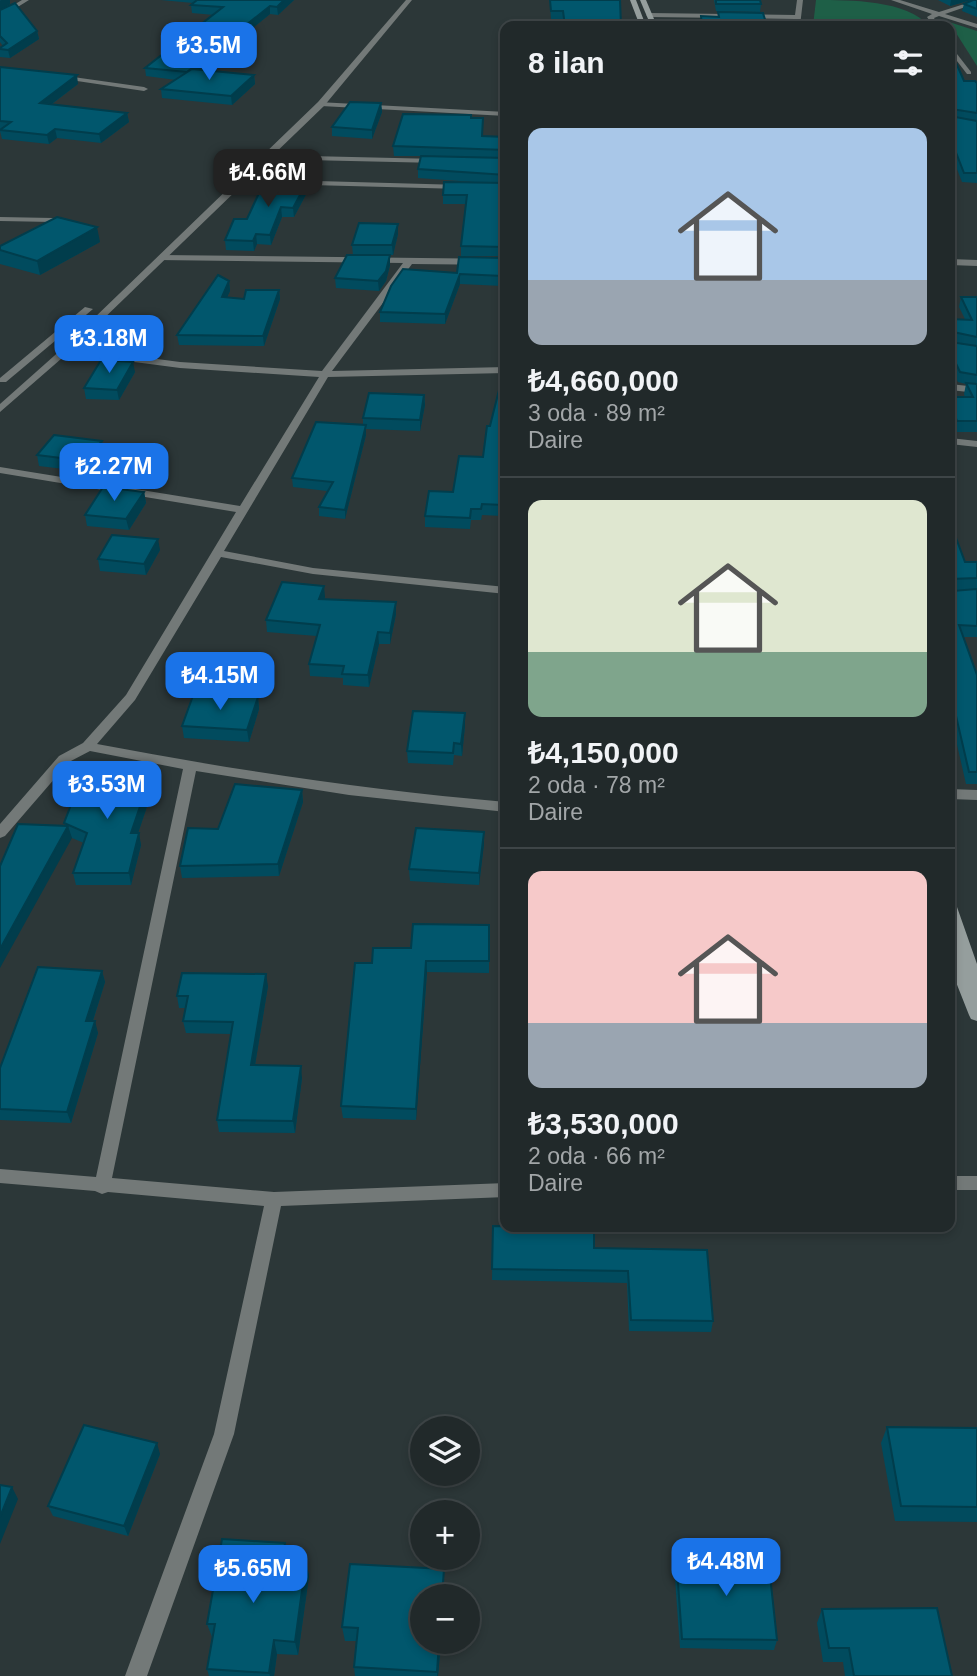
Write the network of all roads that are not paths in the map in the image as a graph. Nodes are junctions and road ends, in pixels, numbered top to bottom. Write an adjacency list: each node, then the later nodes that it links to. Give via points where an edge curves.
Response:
1 (26, 0): 10 (street)
2 (409, 0): 22 (street)
3 (633, 0): 12 (main road)
4 (643, 0): 9 (main road)
5 (800, 0): 11 (street)
6 (894, 0): 8 (street)
7 (977, 1): 8 (street)
8 (938, 13): 15 (street, via 930,17); 16 (street)
9 (649, 15): 11 (street); 13 (main road)
10 (0, 16)
11 (798, 17): 14 (street)
12 (641, 21)
13 (652, 21)
14 (798, 21)
15 (933, 21)
16 (977, 26)
17 (955, 53): 18 (street)
18 (973, 74): 20 (street)
19 (52, 76): 21 (street)
20 (973, 81)
21 (144, 89)
22 (321, 104): 23 (street); 24 (street)
23 (500, 114)
24 (266, 157): 25 (street); 26 (street)
25 (453, 162)
26 (241, 181): 27 (street); 30 (street)
27 (476, 187)
28 (0, 219): 29 (street)
29 (53, 220)
30 (161, 258): 31 (street); 36 (street)
31 (409, 262): 32 (street); 38 (street)
32 (500, 262)
33 (955, 262): 34 (street)
34 (977, 263)
35 (88, 309): 39 (street)
36 (66, 350): 38 (street, via 180,365); 42 (street)
37 (500, 370): 38 (street)
38 (325, 374): 46 (street)
39 (3, 380)
40 (955, 388): 41 (street)
41 (977, 390)
42 (0, 409)
43 (955, 442): 44 (street)
44 (977, 444)
45 (0, 470): 46 (street)
46 (242, 510): 47 (street)
47 (217, 553): 48 (street, via 313,571); 49 (street, via 131,697)
48 (500, 590)
49 (88, 746): 50 (street); 54 (street, via 64,759)
50 (190, 767): 53 (street); 62 (street)
51 (955, 793): 52 (street)
52 (977, 795)
53 (500, 806)
54 (0, 833)
55 (955, 922): 57 (main road)
56 (955, 960): 58 (main road)
57 (977, 986)
58 (977, 1015)
59 (0, 1177): 62 (street)
60 (955, 1183): 61 (street)
61 (977, 1183)
62 (102, 1187): 64 (street)
63 (500, 1190): 64 (street)
64 (274, 1199): 65 (street, via 224,1434)
65 (136, 1676)

